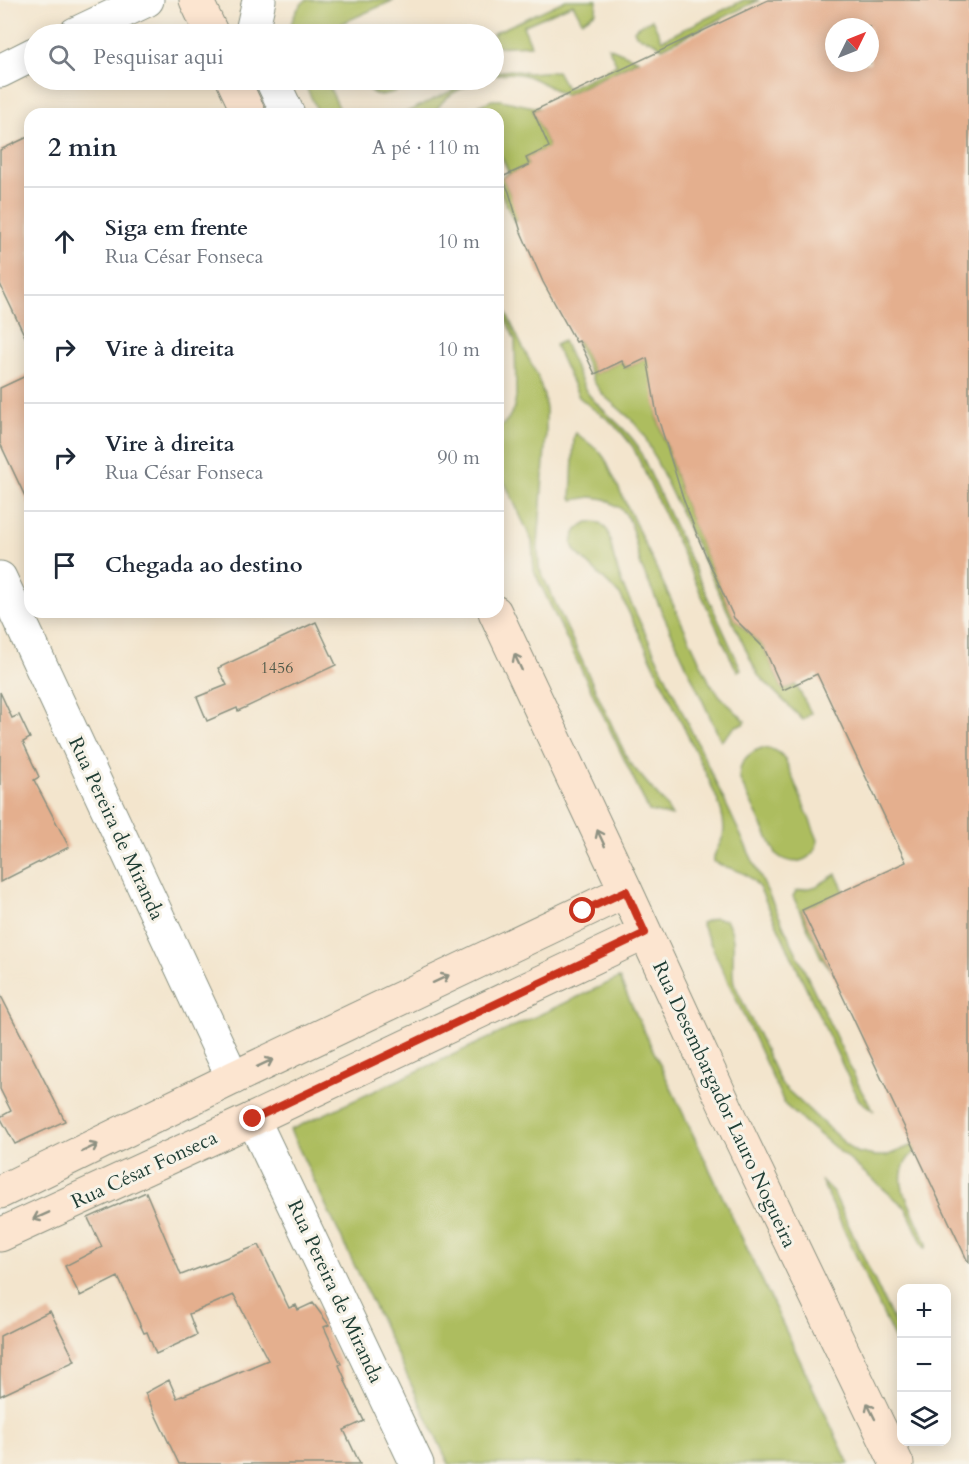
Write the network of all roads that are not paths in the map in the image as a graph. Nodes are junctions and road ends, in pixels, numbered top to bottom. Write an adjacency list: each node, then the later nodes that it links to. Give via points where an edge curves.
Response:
1 (147, 0): 4 (street)
2 (196, 0): 5 (street)
3 (259, 0): 6 (street)
4 (96, 24)
5 (207, 24)
6 (254, 24)
7 (24, 59): 8 (street)
8 (0, 71)
9 (238, 90): 11 (street)
10 (277, 90): 12 (street)
11 (246, 108)
12 (285, 108)
13 (0, 578): 17 (street, Rua Pereira de Miranda)
14 (498, 618): 15 (street, Rua Desembargador Lauro Nogueira, one-way to 14)
15 (626, 891): 16 (street, Rua Desembargador Lauro Nogueira); 17 (street, Rua César Fonseca, one-way to 15)
16 (645, 933): 18 (street, Rua César Fonseca); 22 (street, Rua Desembargador Lauro Nogueira, one-way to 16)
17 (233, 1078): 19 (street, Rua César Fonseca, one-way to 17)
18 (253, 1119): 20 (street, Rua César Fonseca, one-way to 20); 21 (street, Rua Pereira de Miranda)
19 (0, 1192)
20 (0, 1235)
21 (417, 1464)
22 (897, 1464)

